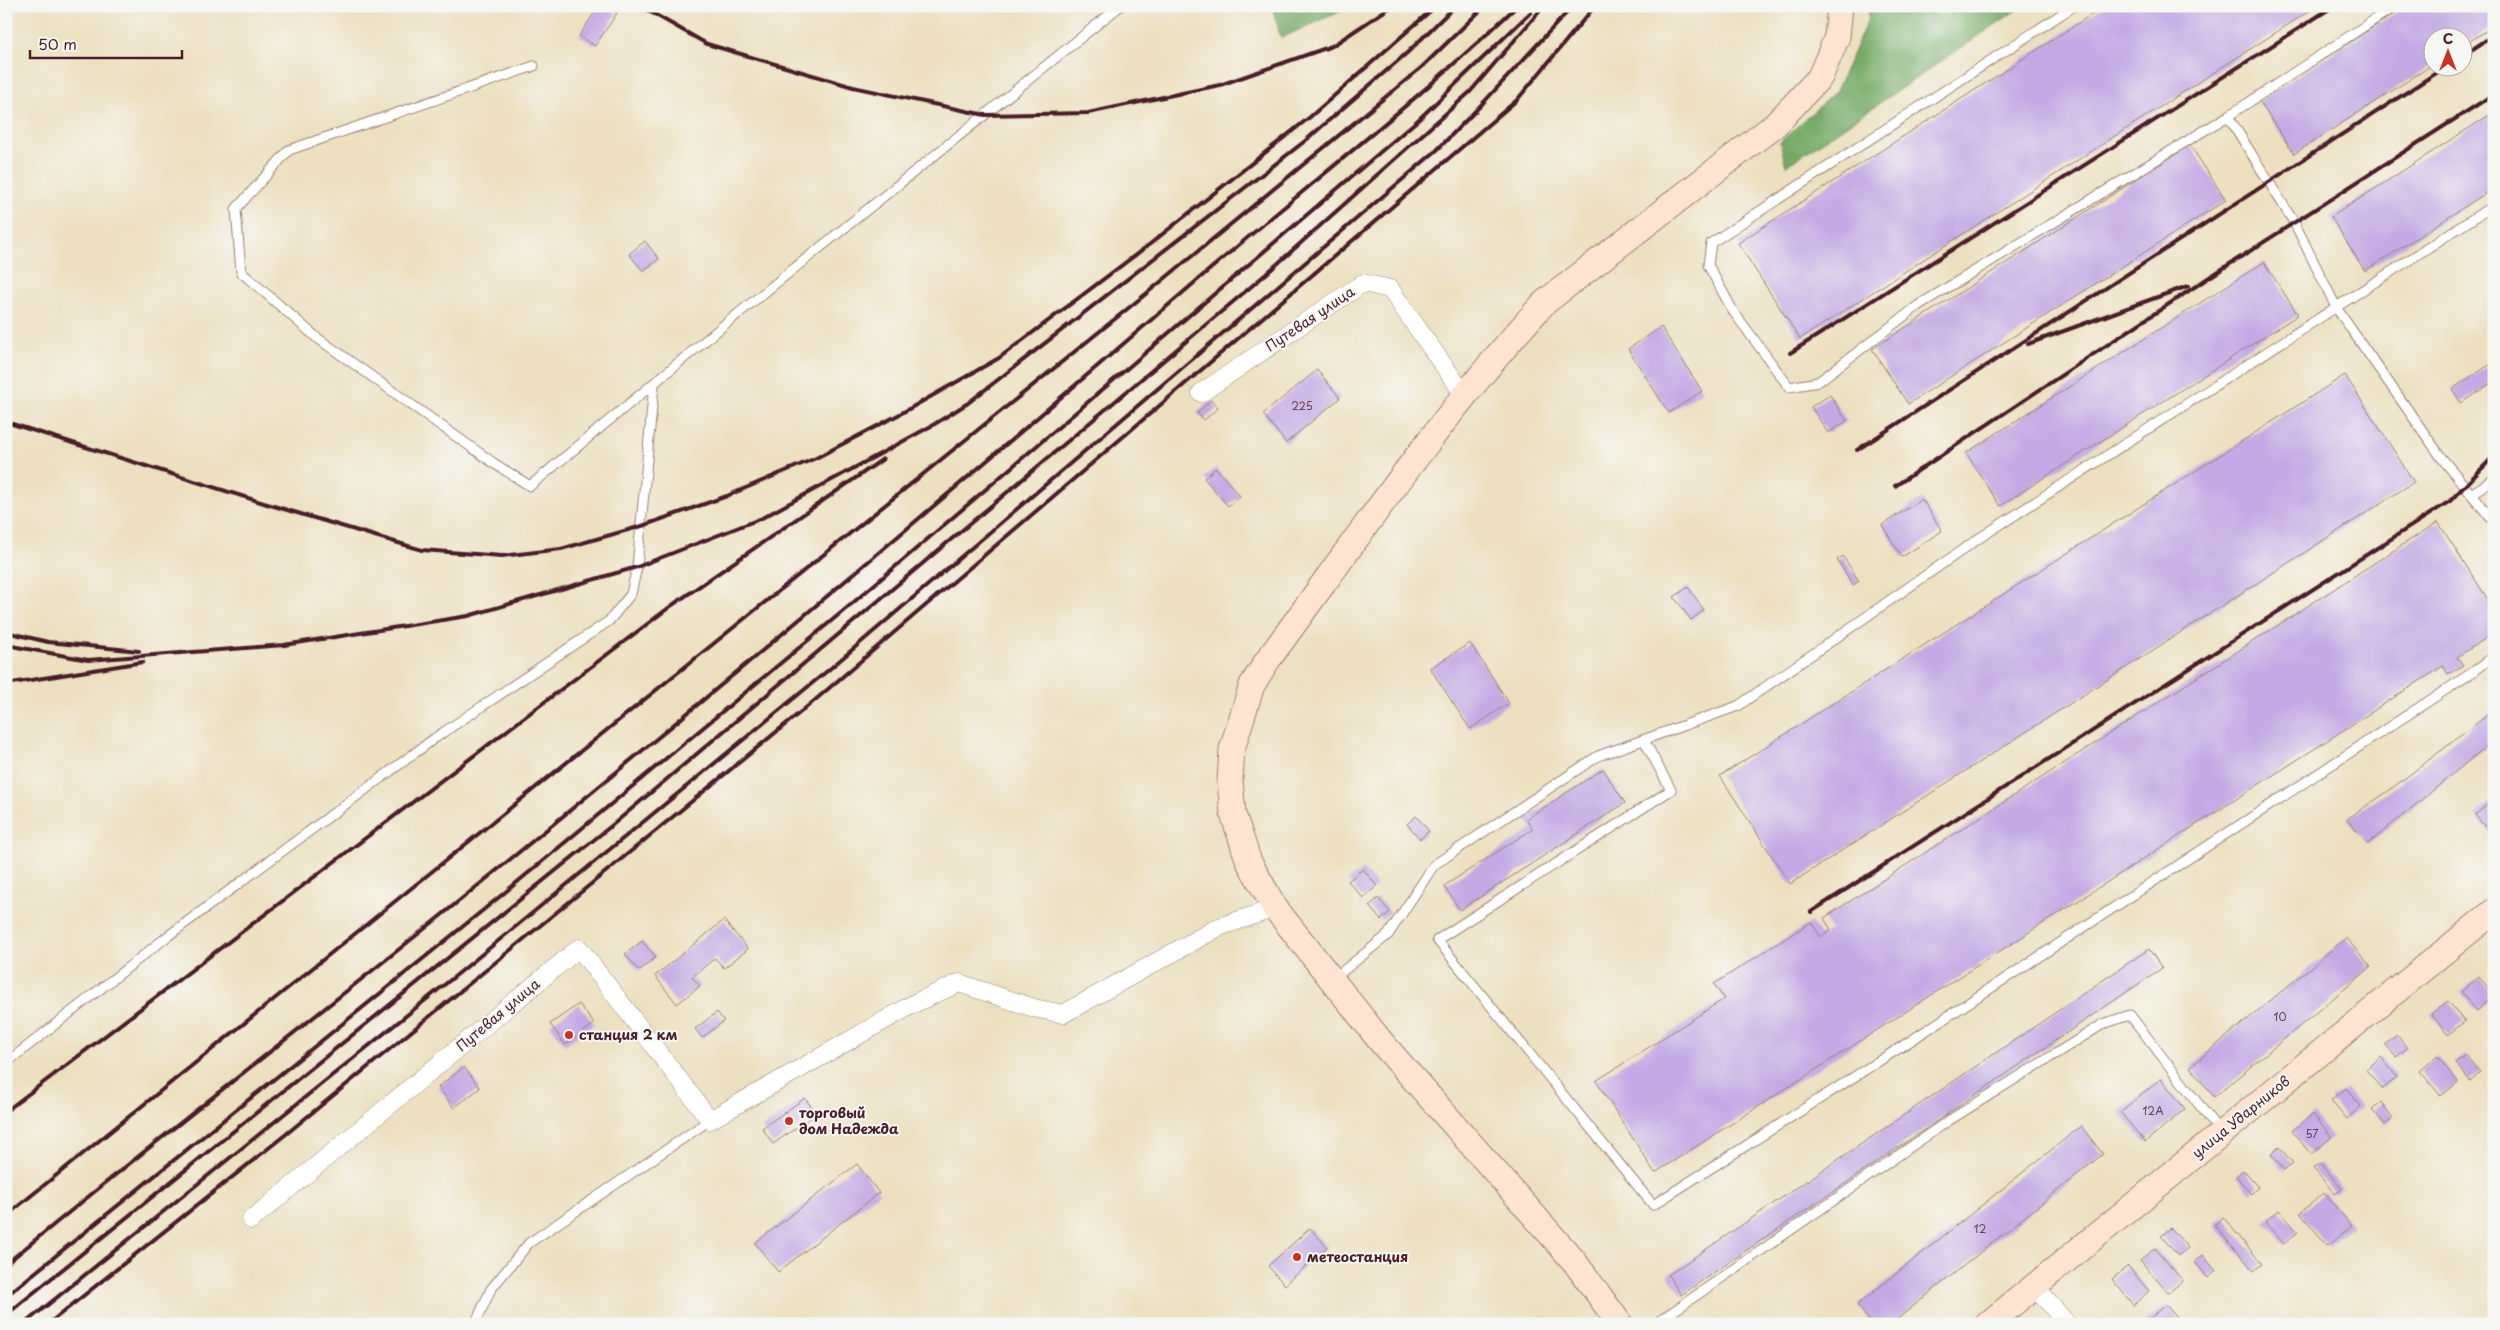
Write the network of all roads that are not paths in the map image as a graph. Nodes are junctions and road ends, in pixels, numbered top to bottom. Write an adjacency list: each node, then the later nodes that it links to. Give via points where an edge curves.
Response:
1 (1120, 6): 9 (lane)
2 (1840, 6): 11 (main road, via 1837,36 1820,77 1776,124 1544,303)
3 (2074, 6): 6 (lane, via 1711,243 1708,265 1734,311 1788,387 1818,382 1919,305)
4 (2395, 6): 6 (lane)
5 (534, 66): 9 (lane, via 289,150 236,209 241,272 316,337 530,486)
6 (2228, 116): 8 (lane, via 2295,224)
7 (2494, 205): 8 (lane)
8 (2337, 309): 13 (lane, via 2441,458); 16 (lane, via 1978,539 1738,706)
9 (654, 385): 20 (lane, via 637,567 631,594 609,621 427,744 168,936)
10 (1200, 393): 11 (street, Путевая улица, via 1363,283 1390,289)
11 (1466, 396): 17 (main road, via 1266,661 1242,711 1232,749 1233,814 1249,862)
12 (2494, 479): 13 (lane)
13 (2471, 494): 14 (lane)
14 (2494, 522)
15 (2494, 656): 16 (lane, via 1934,1025 1654,1205 1437,940 1671,790)
16 (1644, 740): 19 (lane, via 1598,756 1434,865 1388,936)
17 (1275, 908): 19 (main road); 21 (street, via 1219,927 1063,1014 1034,1008 959,983 915,1003)
18 (2494, 911): 22 (main road, улица Ударников)
19 (1332, 980): 26 (main road, via 1382,1044 1574,1261)
20 (6, 1063)
21 (710, 1120): 23 (street, Путевая улица, via 579,948); 25 (lane, via 529,1243 491,1289)
22 (2221, 1133): 24 (main road, улица Ударников); 27 (lane, via 2130,1015 2103,1024 1948,1121)
23 (251, 1220)
24 (2036, 1286): 28 (main road, улица Ударников); 29 (street)
25 (475, 1324)
26 (1620, 1324)
27 (1655, 1324)
28 (1988, 1324)
29 (2067, 1324)

